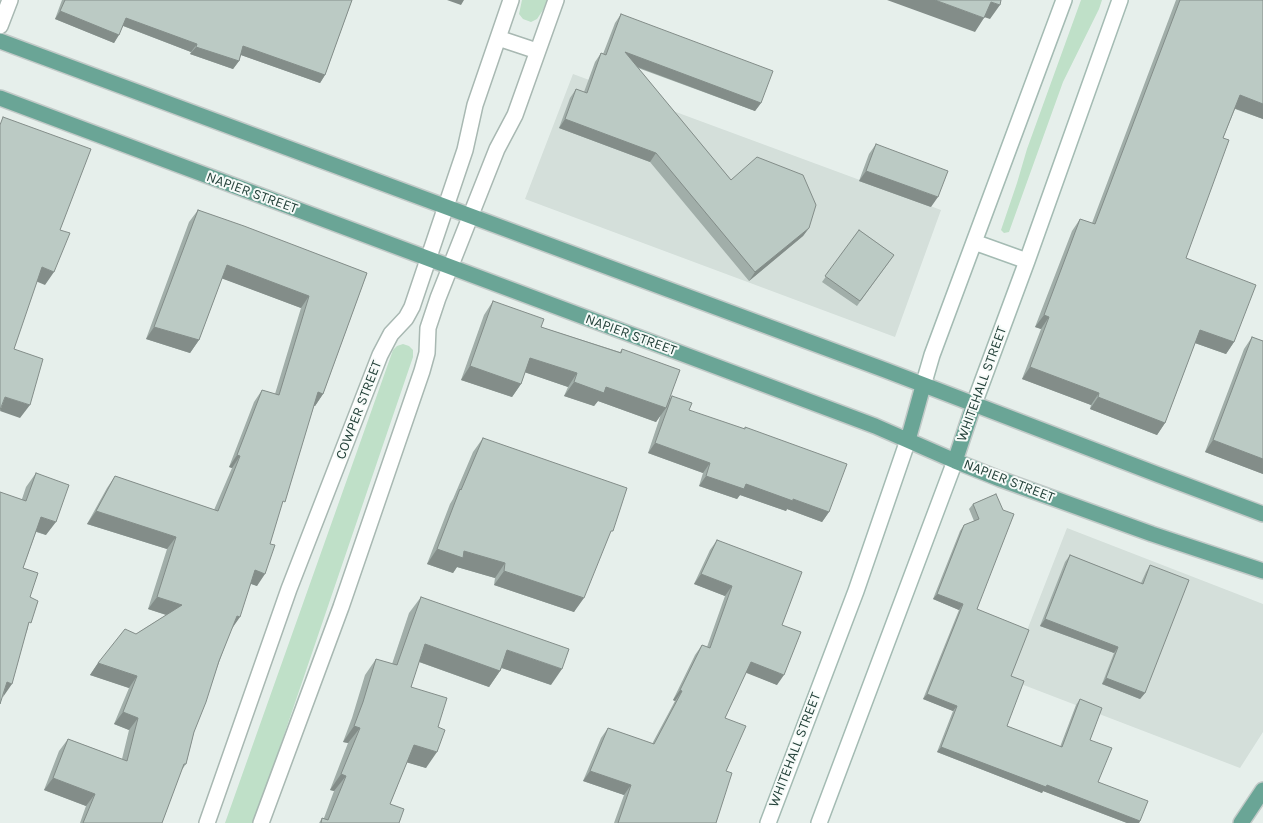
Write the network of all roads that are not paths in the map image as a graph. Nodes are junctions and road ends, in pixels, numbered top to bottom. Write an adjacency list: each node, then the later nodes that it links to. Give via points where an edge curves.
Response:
1 (10, 0): 6 (street)
2 (511, 0): 7 (street, COWPER STREET)
3 (556, 0): 9 (street)
4 (1064, 0): 13 (street, WHITEHALL STREET)
5 (1120, 0): 15 (street, WHITEHALL STREET)
6 (0, 26)
7 (498, 38): 9 (street); 11 (street, COWPER STREET)
8 (0, 41): 11 (main road)
9 (537, 51): 12 (street, via 515,115 497,150)
10 (0, 98): 14 (main road, NAPIER STREET)
11 (446, 207): 12 (main road); 14 (street, COWPER STREET)
12 (471, 216): 16 (street); 17 (main road)
13 (974, 242): 15 (street); 17 (street, WHITEHALL STREET, via 932,355)
14 (428, 258): 16 (main road, NAPIER STREET); 24 (street, COWPER STREET, via 410,312 390,334 380,355 289,589)
15 (1027, 261): 18 (street, WHITEHALL STREET)
16 (449, 267): 19 (main road, NAPIER STREET); 25 (street, via 428,328 427,354 422,371 341,606)
17 (924, 386): 18 (main road); 19 (main road, WHITEHALL STREET)
18 (974, 404): 20 (main road, WHITEHALL STREET); 21 (main road)
19 (908, 440): 20 (main road, NAPIER STREET); 26 (street, WHITEHALL STREET, via 856,591)
20 (955, 461): 22 (main road, NAPIER STREET, via 1136,529); 27 (street, WHITEHALL STREET)
21 (1263, 514)
22 (1263, 571)
23 (1263, 790): 28 (main road)
24 (207, 823)
25 (261, 823)
26 (768, 823)
27 (819, 823)
28 (1241, 823)

